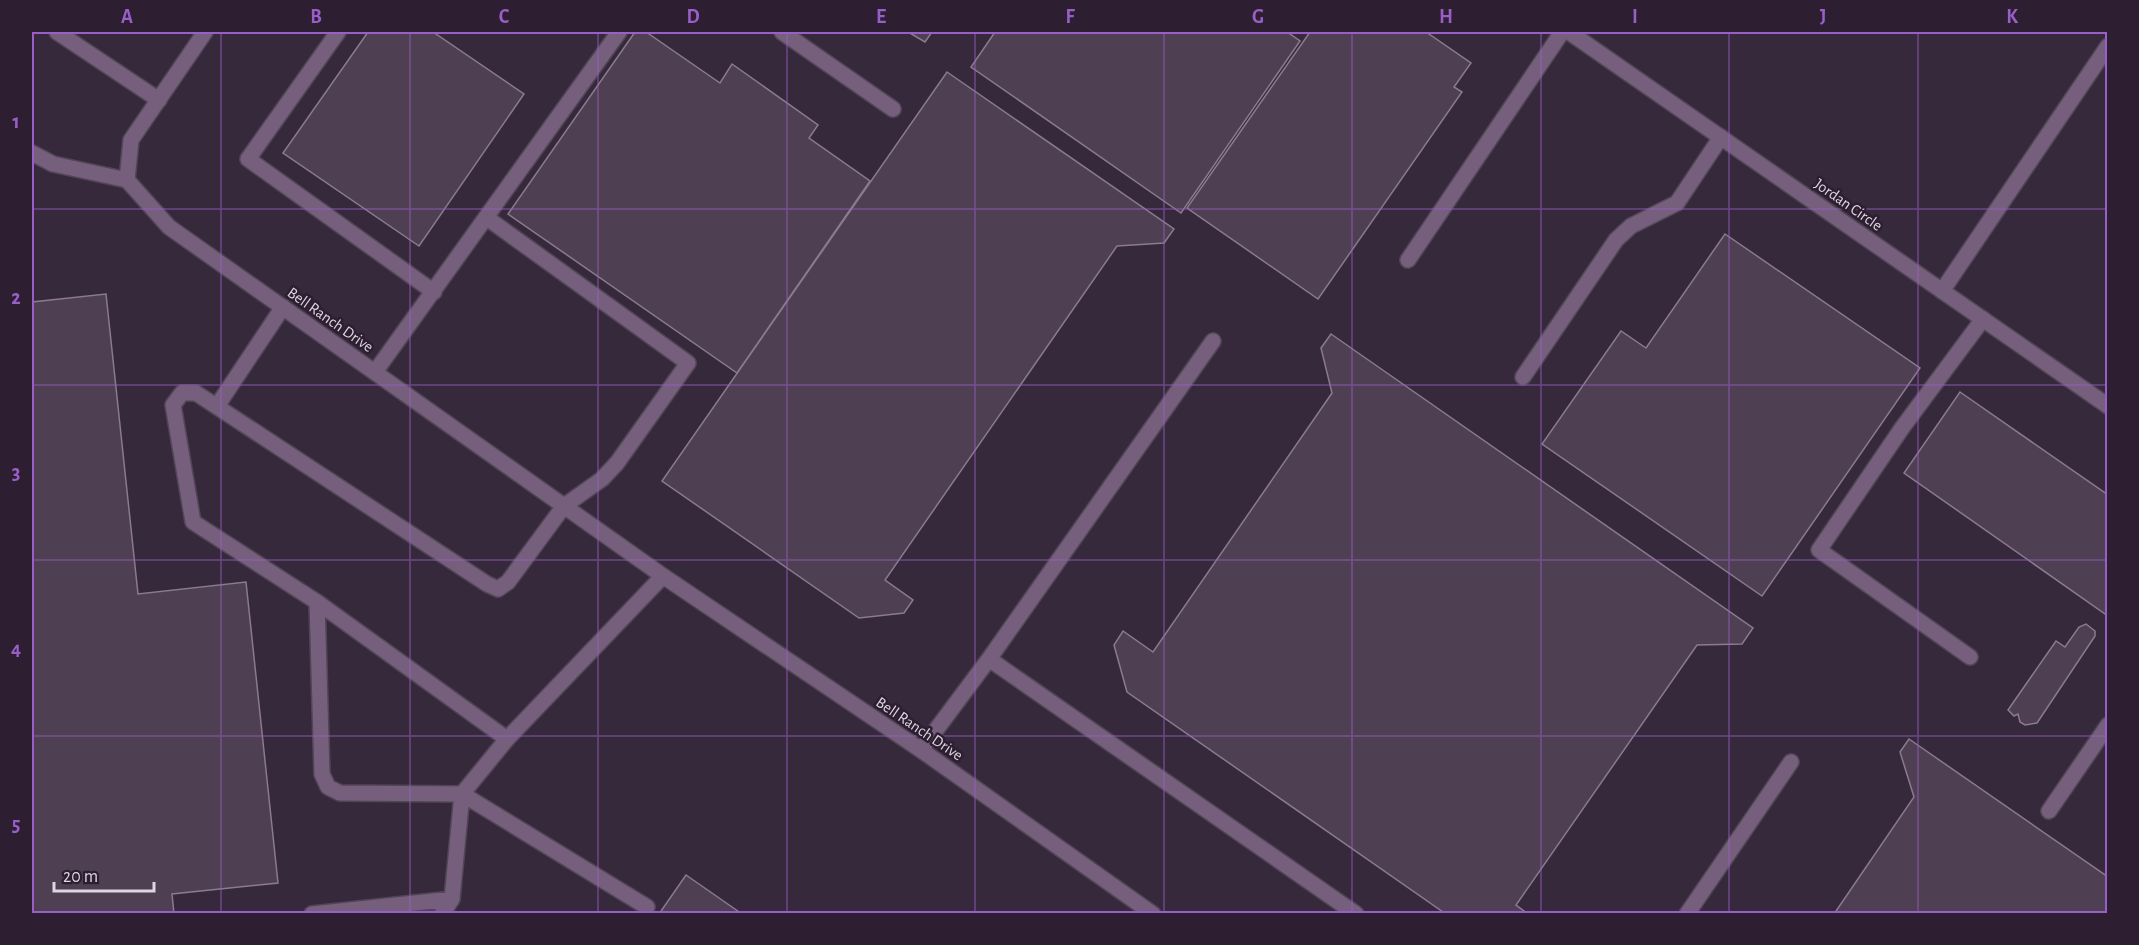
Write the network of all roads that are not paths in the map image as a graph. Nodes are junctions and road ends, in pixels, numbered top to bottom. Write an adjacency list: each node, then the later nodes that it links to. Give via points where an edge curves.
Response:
1 (205, 32): 9 (street)
2 (338, 32): 17 (street, via 248,159)
3 (619, 32): 14 (street)
4 (782, 32): 10 (street)
5 (1562, 32): 15 (street)
6 (1569, 32): 11 (street, Jordan Circle)
7 (62, 33): 9 (street)
8 (2108, 46): 16 (street)
9 (159, 100): 13 (street, via 131,140)
10 (893, 109)
11 (1721, 137): 16 (street, Jordan Circle); 22 (street, via 1677,203 1631,226 1616,240)
12 (32, 153): 13 (street, via 53,164)
13 (127, 180): 18 (street, Bell Ranch Drive, via 169,227)
14 (487, 218): 17 (street); 25 (street, via 688,363 617,463)
15 (1408, 260)
16 (1942, 291): 19 (street, Jordan Circle)
17 (434, 292): 21 (street)
18 (283, 308): 21 (street, Bell Ranch Drive); 23 (street)
19 (1983, 319): 24 (street, Jordan Circle); 28 (street, via 1819,550)
20 (1213, 341): 29 (street)
21 (375, 372): 25 (street, Bell Ranch Drive)
22 (1523, 377)
23 (217, 406): 25 (street, via 498,589 508,582); 27 (street, via 196,393 182,393 173,405 193,522)
24 (2108, 406)
25 (564, 506): 26 (street, Bell Ranch Drive)
26 (663, 576): 31 (street); 32 (street, Bell Ranch Drive)
27 (317, 602): 31 (street); 34 (street, via 322,774 328,787 340,793)
28 (1970, 657)
29 (989, 659): 32 (street); 41 (street)
30 (2108, 725): 35 (street)
31 (507, 739): 34 (street)
32 (921, 750): 40 (street, Bell Ranch Drive)
33 (1791, 762): 42 (street)
34 (462, 794): 36 (street); 37 (street)
35 (2049, 811)
36 (452, 899): 38 (street); 39 (street)
37 (647, 907)
38 (312, 914)
39 (442, 914)
40 (1153, 914)
41 (1356, 914)
42 (1686, 914)

